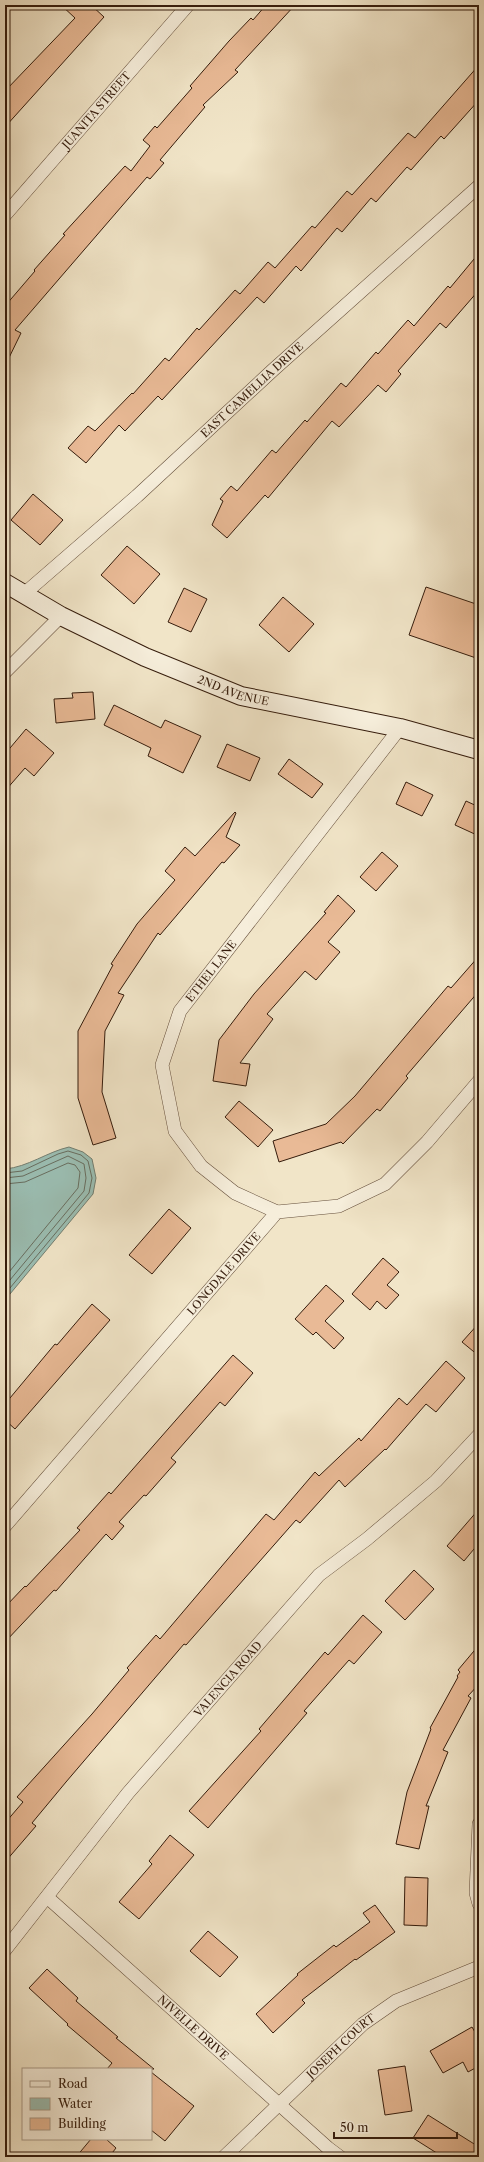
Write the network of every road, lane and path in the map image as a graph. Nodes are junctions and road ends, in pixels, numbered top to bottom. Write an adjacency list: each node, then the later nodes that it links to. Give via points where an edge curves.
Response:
1 (188, 5): 3 (street, JUANITA STREET)
2 (479, 186): 5 (street, EAST CAMELLIA DRIVE, via 273,370 137,496)
3 (5, 215)
4 (5, 583): 5 (street, 2ND AVENUE)
5 (24, 594): 6 (street, 2ND AVENUE)
6 (61, 616): 7 (street); 8 (street, 2ND AVENUE, via 145,657 241,696)
7 (5, 672)
8 (400, 728): 9 (street, 2ND AVENUE); 11 (street, ETHEL LANE, via 180,1011 162,1065 175,1131 201,1166 235,1193)
9 (479, 750)
10 (479, 1081): 11 (street, via 427,1142 385,1184 339,1206)
11 (277, 1212): 13 (street, LONGDALE DRIVE)
12 (479, 1435): 15 (street, VALENCIA ROAD, via 436,1481 319,1575 128,1793)
13 (5, 1526)
14 (479, 1824): 16 (street, via 476,1893)
15 (47, 1897): 17 (street, VALENCIA ROAD); 19 (street, NIVELLE DRIVE)
16 (479, 1904)
17 (5, 1950)
18 (479, 1967): 19 (street, JOSEPH COURT, via 396,2001 363,2024)
19 (279, 2104): 20 (street, JOSEPH COURT); 21 (street, NIVELLE DRIVE)
20 (224, 2157)
21 (340, 2157)

